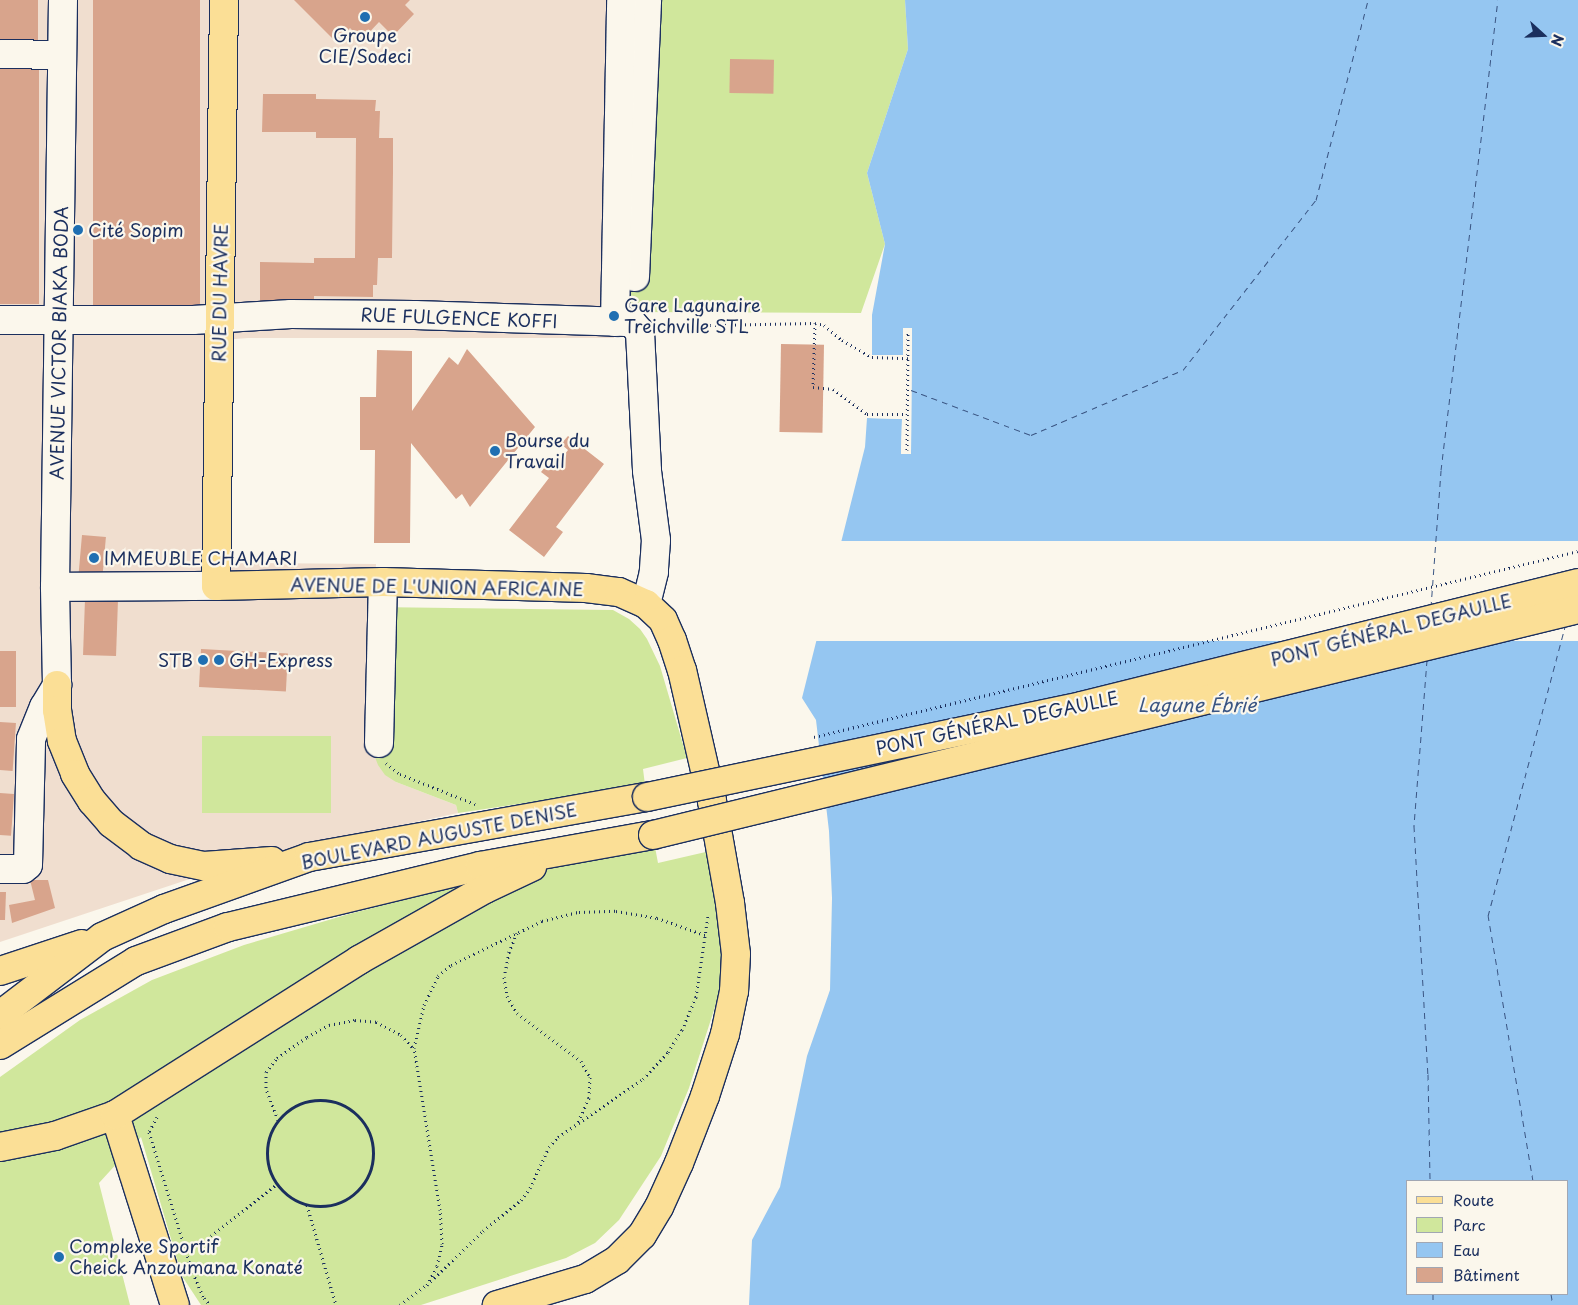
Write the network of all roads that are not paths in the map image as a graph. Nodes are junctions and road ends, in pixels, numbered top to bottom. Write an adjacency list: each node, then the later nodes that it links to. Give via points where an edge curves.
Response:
1 (63, 0): 6 (street, AVENUE VICTOR BIAKA BODA)
2 (224, 0): 8 (main road, RUE DU HAVRE)
3 (621, 0): 11 (street)
4 (647, 0): 7 (street)
5 (0, 54): 6 (street)
6 (62, 55): 10 (street, AVENUE VICTOR BIAKA BODA)
7 (635, 277)
8 (220, 319): 10 (street, RUE FULGENCE KOFFI); 11 (street, RUE FULGENCE KOFFI, via 291,314 415,315); 14 (main road, RUE DU HAVRE)
9 (0, 320): 10 (street, RUE FULGENCE KOFFI)
10 (60, 321): 15 (street, AVENUE VICTOR BIAKA BODA)
11 (626, 324): 16 (street, via 640,332 647,470 656,540 654,572)
12 (383, 582): 14 (main road, AVENUE DE L'UNION AFRICAINE); 16 (main road, AVENUE DE L'UNION AFRICAINE, via 586,588 619,592); 19 (street)
13 (1578, 584): 20 (main road, PONT GÉNÉRAL DEGAULLE, bridge, via 1081,706)
14 (216, 586): 15 (street, AVENUE DE L'UNION AFRICAINE)
15 (55, 587): 18 (street, AVENUE VICTOR BIAKA BODA)
16 (646, 604): 33 (main road, AVENUE DE L'UNION AFRICAINE, via 663,620 672,640 710,792 736,954 734,991 725,1034 705,1096 660,1207 642,1235 616,1260 585,1279)
17 (1578, 610): 21 (main road, PONT GÉNÉRAL DEGAULLE, bridge, via 654,835)
18 (57, 685): 22 (main road, via 62,741 75,774 111,823 141,846 170,859 204,866 253,864); 23 (street, via 31,739 28,865 23,870)
19 (378, 744)
20 (647, 797): 22 (main road, BOULEVARD AUGUSTE DENISE)
21 (570, 850): 27 (main road, via 405,882 212,932 136,961); 28 (main road, via 484,889 359,960)
22 (309, 856): 24 (main road, BOULEVARD AUGUSTE DENISE, via 164,909)
23 (0, 869)
24 (102, 937): 25 (main road); 26 (main road, BOULEVARD AUGUSTE DENISE)
25 (0, 971)
26 (0, 1015)
27 (0, 1045)
28 (115, 1115): 29 (main road, via 55,1136); 30 (main road)
29 (0, 1147)
30 (162, 1260): 31 (main road); 32 (main road)
31 (175, 1305)
32 (193, 1305)
33 (497, 1305)

